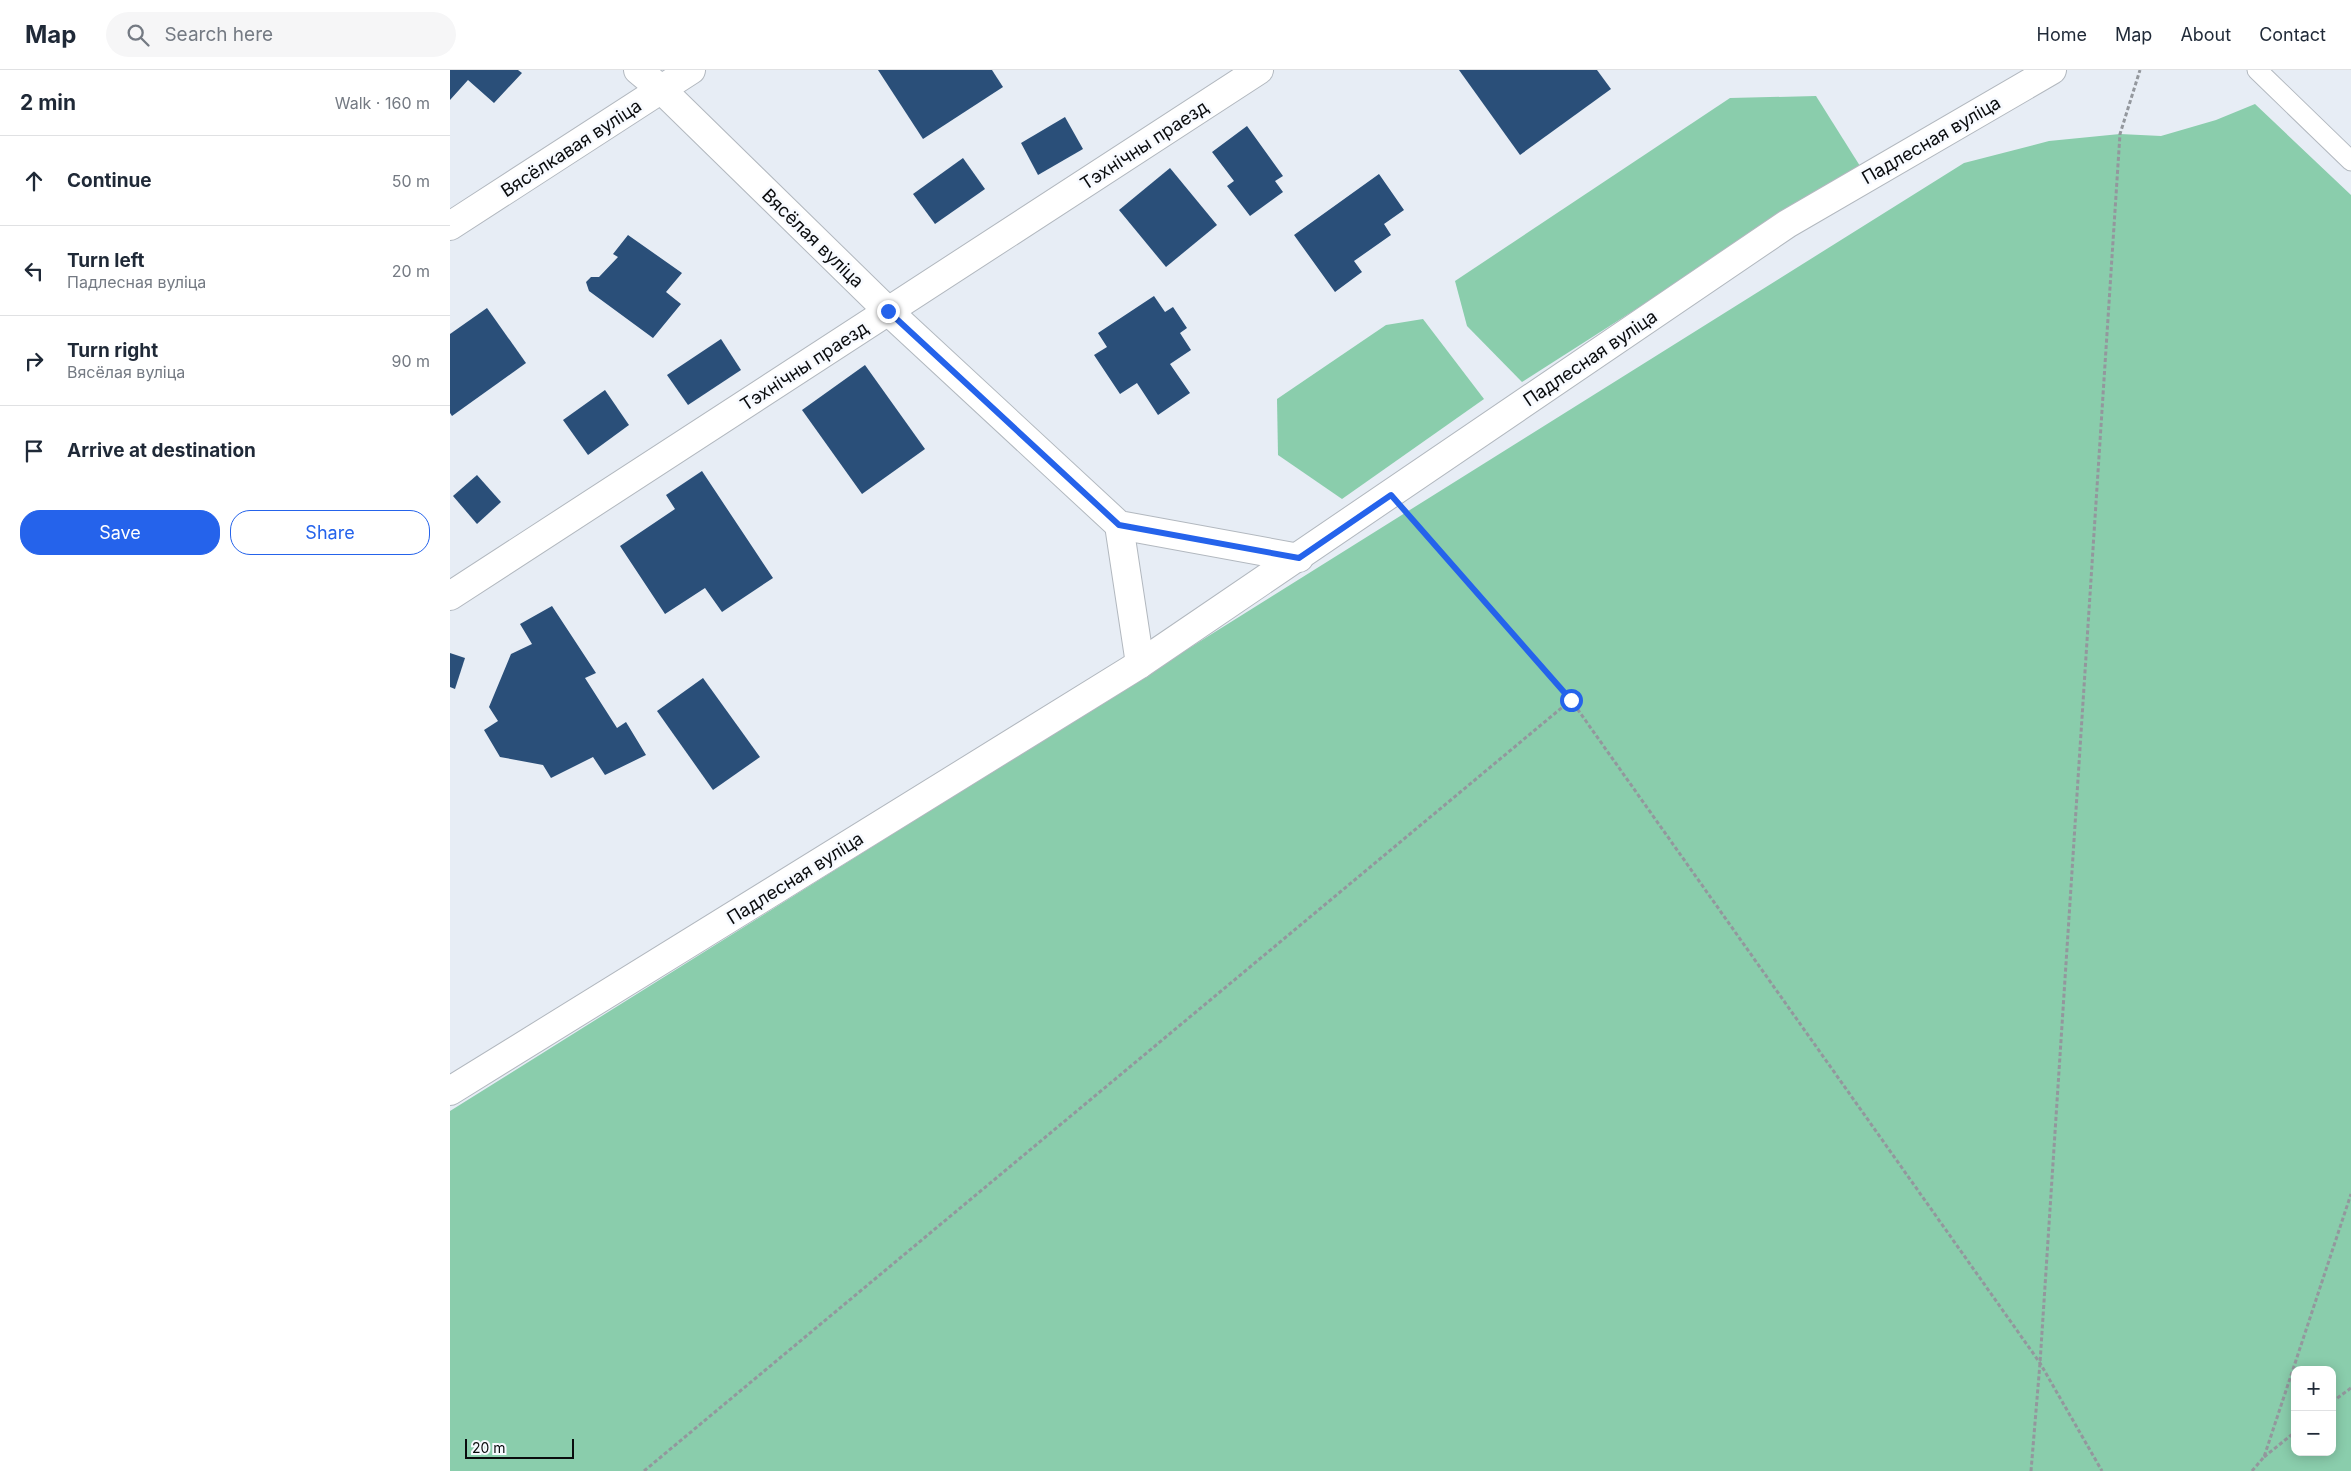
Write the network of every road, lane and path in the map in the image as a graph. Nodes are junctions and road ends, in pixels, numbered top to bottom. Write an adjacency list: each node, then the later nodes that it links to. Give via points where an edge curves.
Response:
1 (638, 70): 7 (street, Вясёлая вуліца)
2 (691, 70): 7 (street, Вясёлкавая вуліца)
3 (1259, 70): 10 (street, Тэхнічны праезд)
4 (2052, 70): 11 (street, Падлесная вуліца, via 1787,224)
5 (2140, 70): 19 (path, via 2120,134)
6 (2257, 70): 8 (lane)
7 (662, 90): 9 (street, Вясёлкавая вуліца); 10 (street, Вясёлая вуліца)
8 (2351, 161)
9 (450, 226)
10 (888, 311): 12 (street, Вясёлая вуліца); 14 (street, Тэхнічны праезд)
11 (1391, 495): 13 (street, Падлесная вуліца); 16 (path)
12 (1119, 525): 13 (street); 15 (street)
13 (1299, 558): 15 (street, Падлесная вуліца)
14 (450, 596)
15 (1140, 664): 17 (street, Падлесная вуліца)
16 (1571, 700): 19 (path); 24 (path)
17 (450, 1091)
18 (2351, 1194): 23 (path)
19 (2040, 1363): 25 (path); 26 (path)
20 (2351, 1388): 21 (path)
21 (2336, 1399)
22 (2291, 1435): 23 (path)
23 (2264, 1457): 27 (path)
24 (644, 1471)
25 (2031, 1471)
26 (2102, 1471)
27 (2252, 1471)

